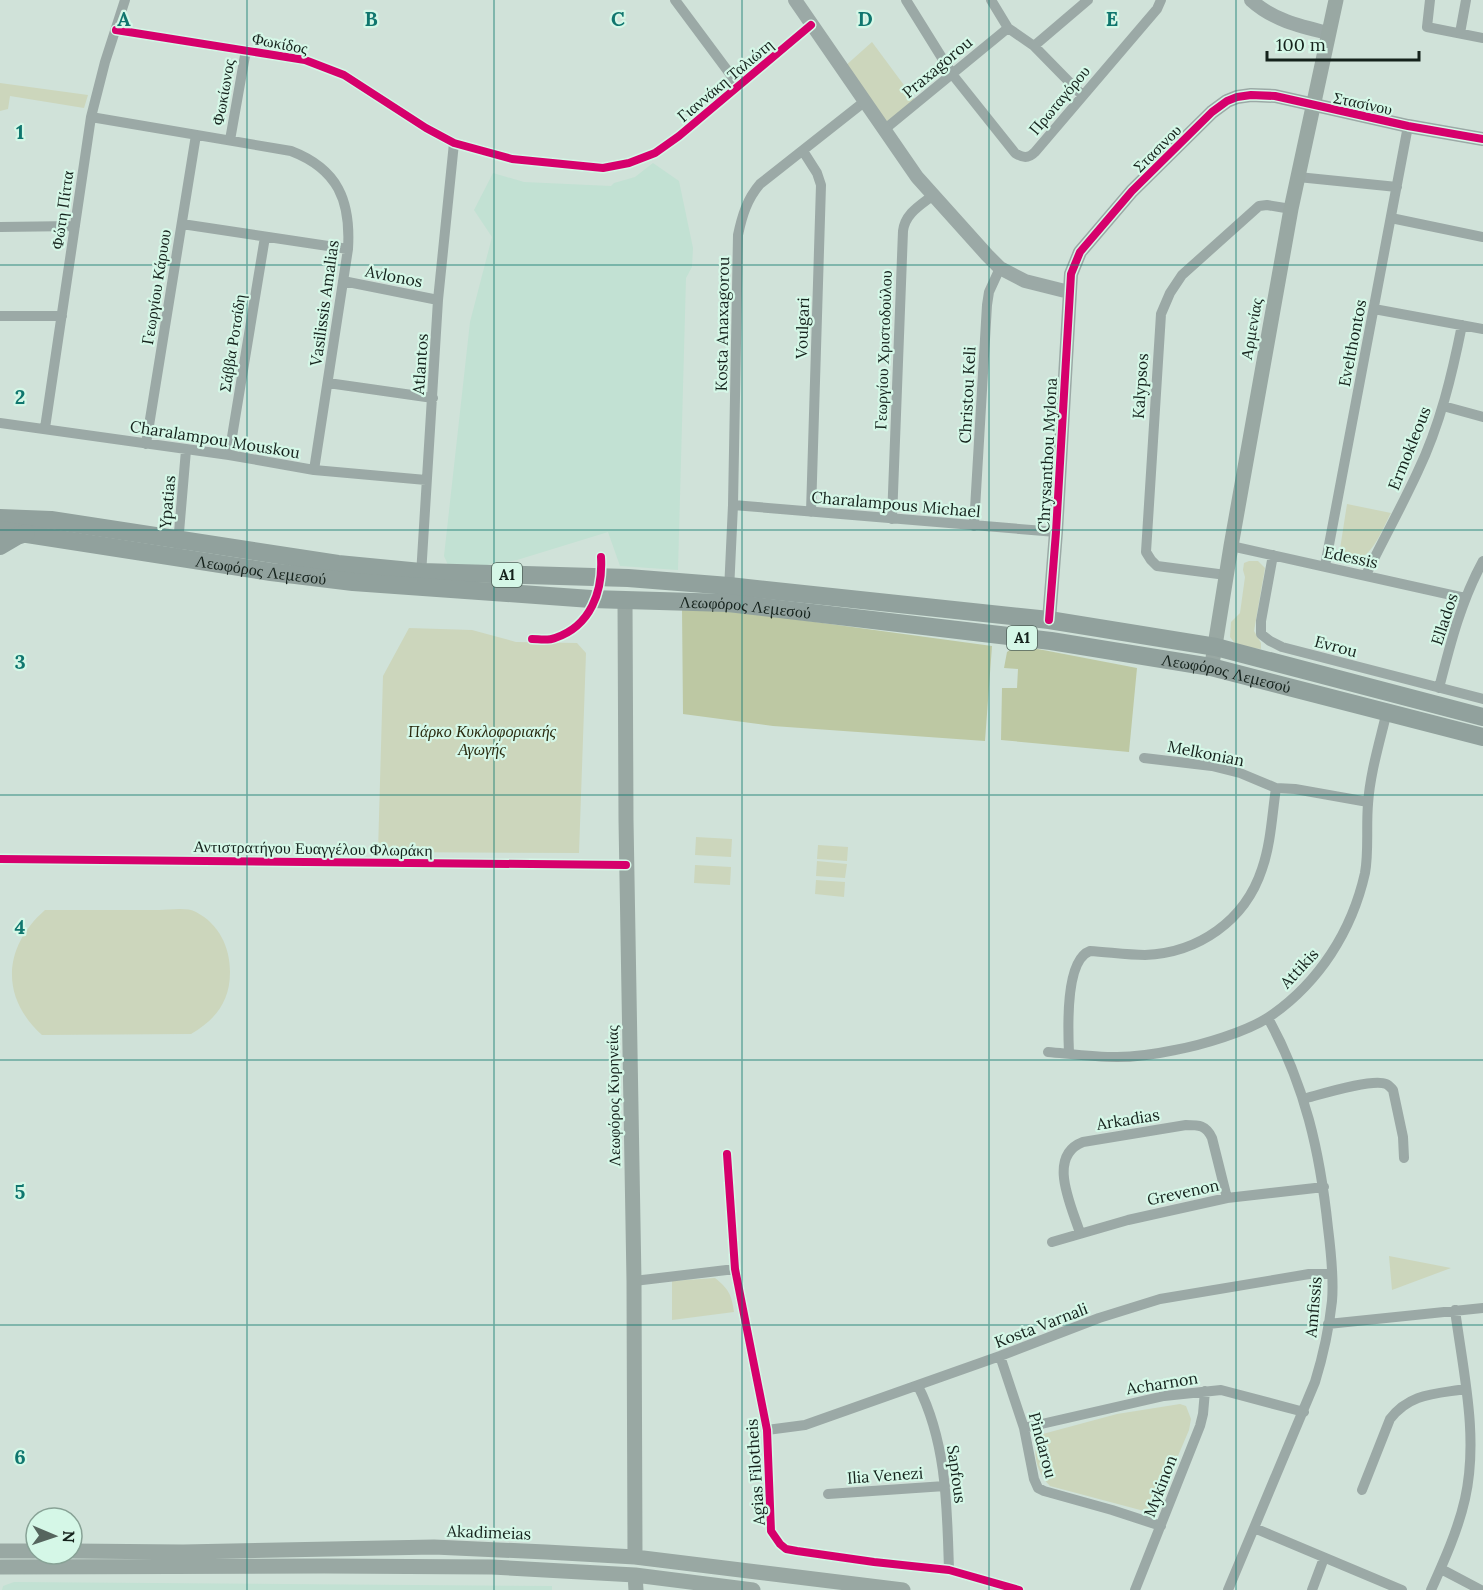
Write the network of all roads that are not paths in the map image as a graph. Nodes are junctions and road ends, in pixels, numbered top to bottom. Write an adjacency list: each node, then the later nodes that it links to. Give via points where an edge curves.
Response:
1 (125, 0): 14 (street, Φώτη Πίττα)
2 (675, 0): 21 (street)
3 (795, 0): 12 (street)
4 (906, 0): 20 (street)
5 (991, 0): 13 (street)
6 (1088, 0): 18 (street)
7 (1161, 0): 22 (street, Πρωταγόρου)
8 (1251, 0): 15 (street, via 1283,21)
9 (1336, 0): 15 (main road, Αρμενίας)
10 (1431, 0): 16 (street, via 1427,27)
11 (1466, 0): 16 (street)
12 (811, 25): 21 (street, Γιαννάκη Ταλιώτη); 23 (street)
13 (1008, 28): 18 (street); 20 (street, Praxagorou)
14 (116, 30): 19 (street, Φωκίδος); 25 (street, Φώτη Πίττα)
15 (1328, 33): 24 (main road, Αρμενίας)
16 (1460, 33): 17 (street)
17 (1483, 38)
18 (1034, 46): 22 (street)
19 (246, 50): 30 (street, Φωκίωνος); 31 (street, Φωκίδος, via 328,67)
20 (952, 74): 22 (street, Πρωταγόρου, via 1015,153 1024,158 1035,152); 27 (street, Praxagorou)
21 (740, 86): 33 (street, Γιαννάκη Ταλιώτη)
22 (1082, 95)
23 (864, 102): 27 (street); 32 (street, Kosta Anaxagorou)
24 (1312, 106): 26 (street, Στασίνου); 34 (main road, Αρμενίας); 47 (street, Στασινου, via 1251,94 1220,106 1132,191 1084,245 1073,266)
25 (91, 117): 28 (street, Vasilissis Amalias); 41 (street, Φώτη Πίττα)
26 (1408, 126): 29 (street); 35 (street, Evelthontos)
27 (885, 129): 36 (street)
28 (196, 135): 30 (street, Vasilissis Amalias); 39 (street, Γεωργίου Κάρυου)
29 (1483, 139)
30 (230, 140): 44 (street, Vasilissis Amalias, via 291,152 316,162 327,172 347,215)
31 (454, 143): 33 (street, Φωκίδος, via 512,159 603,168); 48 (street, Atlantos)
32 (803, 151): 65 (street, Kosta Anaxagorou, via 752,193 738,235); 66 (street, Voulgari, via 821,184)
33 (655, 153)
34 (1298, 177): 35 (street); 37 (main road, Αρμενίας)
35 (1396, 188): 38 (street, Evelthontos)
36 (932, 195): 45 (street); 68 (street, Γεωργίου Χριστοδούλου, via 908,216 903,231)
37 (1292, 209): 74 (main road, Αρμενίας); 79 (street, Kalypsos, via 1260,206 1182,275 1161,314 1146,552 1157,566)
38 (1391, 218): 43 (street); 49 (street, Evelthontos)
39 (182, 224): 42 (street); 60 (street, Γεωργίου Κάρυου)
40 (0, 226): 41 (street)
41 (75, 226): 51 (street, Φώτη Πίττα)
42 (265, 237): 44 (street); 62 (street, Σάββα Ροτσίδη)
43 (1483, 237)
44 (348, 249): 46 (street, Vasilissis Amalias)
45 (1000, 268): 47 (street, via 1024,281); 69 (street, Christou Keli, via 987,305)
46 (343, 281): 48 (street, Avlonos); 54 (street, Vasilissis Amalias)
47 (1069, 292): 71 (street, Chrysanthou Mylona)
48 (438, 300): 55 (street, Atlantos)
49 (1374, 309): 52 (street); 78 (street, Evelthontos)
50 (0, 316): 51 (street)
51 (62, 316): 59 (street, Φώτη Πίττα)
52 (1462, 325): 53 (street); 56 (street, Ermokleous)
53 (1483, 329)
54 (328, 383): 55 (street); 63 (street, Vasilissis Amalias)
55 (433, 398): 64 (street, Atlantos)
56 (1443, 406): 57 (street); 80 (street, Ermokleous, via 1418,471)
57 (1483, 417)
58 (0, 423): 59 (street, Charalampou Mouskou)
59 (45, 428): 60 (street, Charalampou Mouskou)
60 (146, 444): 61 (street, Charalampou Mouskou)
61 (186, 450): 62 (street, Charalampou Mouskou); 75 (street, Ypatias)
62 (229, 455): 63 (street, Charalampou Mouskou)
63 (314, 470): 64 (street, Charalampou Mouskou)
64 (426, 480): 81 (street, Atlantos)
65 (733, 505): 66 (street, Charalampous Michael); 82 (street, Kosta Anaxagorou)
66 (811, 512): 68 (street, Charalampous Michael)
67 (0, 518): 75 (main road, Λεωφόρος Λεμεσού / A1, via 51,520)
68 (892, 519): 69 (street, Charalampous Michael)
69 (974, 526): 71 (street, Charalampous Michael)
70 (0, 530): 72 (main road, Λεωφόρος Λεμεσού / A1)
71 (1056, 532): 85 (street, Chrysanthou Mylona)
72 (28, 533): 73 (main road); 75 (main road, Λεωφόρος Λεμεσού / A1)
73 (0, 546)
74 (1231, 546): 76 (street, Edessis); 79 (main road, Αρμενίας)
75 (178, 548): 81 (main road, Λεωφόρος Λεμεσού / A1, via 339,564)
76 (1274, 555): 78 (street, Edessis); 88 (street, Evrou, via 1261,621 1262,634 1270,641)
77 (1483, 561): 83 (street, Ellados)
78 (1325, 566): 80 (street, Edessis)
79 (1226, 575): 86 (main road, Αρμενίας)
80 (1366, 575): 83 (street, Edessis)
81 (420, 579): 82 (main road, Λεωφόρος Λεμεσού / A1, via 628,578); 84 (main road, Λεωφόρος Λεμεσού / A1)
82 (728, 595): 84 (main road, Λεωφόρος Λεμεσού / A1); 85 (main road, Λεωφόρος Λεμεσού / A1); 87 (main road, Λεωφόρος Λεμεσού / A1)
83 (1466, 598): 88 (street, Ellados)
84 (625, 601): 97 (main road, Λεωφόρος Κυρηνείας)
85 (1049, 620): 86 (main road, Λεωφόρος Λεμεσού / A1)
86 (1216, 647): 87 (main road, Αρμενίας); 91 (main road, Λεωφόρος Λεμεσού / A1)
87 (1211, 667): 90 (main road, Λεωφόρος Λεμεσού / A1)
88 (1439, 688): 89 (street, Evrou)
89 (1483, 699)
90 (1386, 711): 92 (main road, Λεωφόρος Λεμεσού / A1); 95 (street, Attikis)
91 (1483, 717)
92 (1483, 736)
93 (1144, 758): 94 (street, Melkonian, via 1212,766)
94 (1276, 788): 95 (street, Melkonian); 100 (street, via 1262,870 1251,894 1218,932 1174,952 1083,953 1074,974 1068,1020)
95 (1368, 802): 98 (street, Attikis, via 1365,871 1338,945 1321,970)
96 (0, 859): 97 (street, Αντιστρατήγου Ευαγγέλου Φλωράκη)
97 (626, 865): 110 (main road, Λεωφόρος Κυρηνείας)
98 (1268, 1018): 100 (street, Attikis, via 1219,1039 1162,1053 1118,1057); 101 (street, Amfissis, via 1286,1052)
99 (1048, 1052): 100 (street, Attikis)
100 (1069, 1053)
101 (1303, 1099): 103 (street, via 1365,1084 1388,1084 1393,1090); 104 (street, Amfissis)
102 (727, 1154): 108 (street, Agias Filotheis)
103 (1404, 1158)
104 (1324, 1187): 105 (street, Grevenon); 109 (street, Amfissis)
105 (1227, 1198): 106 (street, Grevenon); 106 (street, Arkadias, via 1212,1138 1203,1126 1186,1125 1083,1142 1070,1150 1063,1168)
106 (1080, 1233): 107 (street, Grevenon)
107 (1052, 1242)
108 (735, 1269): 110 (street); 120 (street, Agias Filotheis)
109 (1331, 1274): 113 (street, Amfissis); 114 (street, Kosta Varnali, via 1309,1274 1160,1299)
110 (634, 1281): 129 (main road, Λεωφόρος Κυρηνείας)
111 (1483, 1308): 112 (street)
112 (1455, 1310): 113 (street); 116 (street)
113 (1328, 1324): 118 (street, Amfissis, via 1324,1352)
114 (1000, 1356): 115 (street, Kosta Varnali); 119 (street, Pindarou)
115 (918, 1386): 120 (street, Kosta Varnali, via 806,1425); 121 (street, Sapfous, via 933,1425)
116 (1465, 1389): 122 (street, via 1420,1396 1398,1409 1386,1428); 132 (street, via 1471,1433 1465,1498)
117 (1205, 1391): 118 (street, Acharnon, via 1239,1393); 119 (street, Acharnon); 124 (street, Mykinon, via 1200,1426)
118 (1304, 1412): 125 (street, Amfissis)
119 (1024, 1428): 124 (street, Pindarou, via 1038,1488)
120 (767, 1430): 133 (street, Agias Filotheis, via 771,1531 786,1549)
121 (945, 1486): 123 (street, Ilia Venezi); 133 (street, Sapfous)
122 (1362, 1490)
123 (828, 1494)
124 (1161, 1526): 139 (street, Mykinon)
125 (1254, 1528): 130 (street); 140 (street, Amfissis)
126 (0, 1551): 127 (main road)
127 (24, 1551)
128 (84, 1551): 129 (main road, Akadimeias, via 434,1547)
129 (635, 1557): 134 (street, Λεωφόρος Κυρηνείας); 135 (main road, Akadimeias)
130 (1324, 1557): 141 (street); 142 (street)
131 (0, 1567): 134 (main road, via 492,1567)
132 (1441, 1569): 143 (street); 144 (street)
133 (949, 1570): 138 (street)
134 (635, 1582): 136 (main road)
135 (849, 1587): 137 (main road, Akadimeias)
136 (753, 1590)
137 (903, 1590)
138 (1019, 1590)
139 (1135, 1590)
140 (1228, 1590)
141 (1312, 1590)
142 (1402, 1590)
143 (1431, 1590)
144 (1481, 1590)

